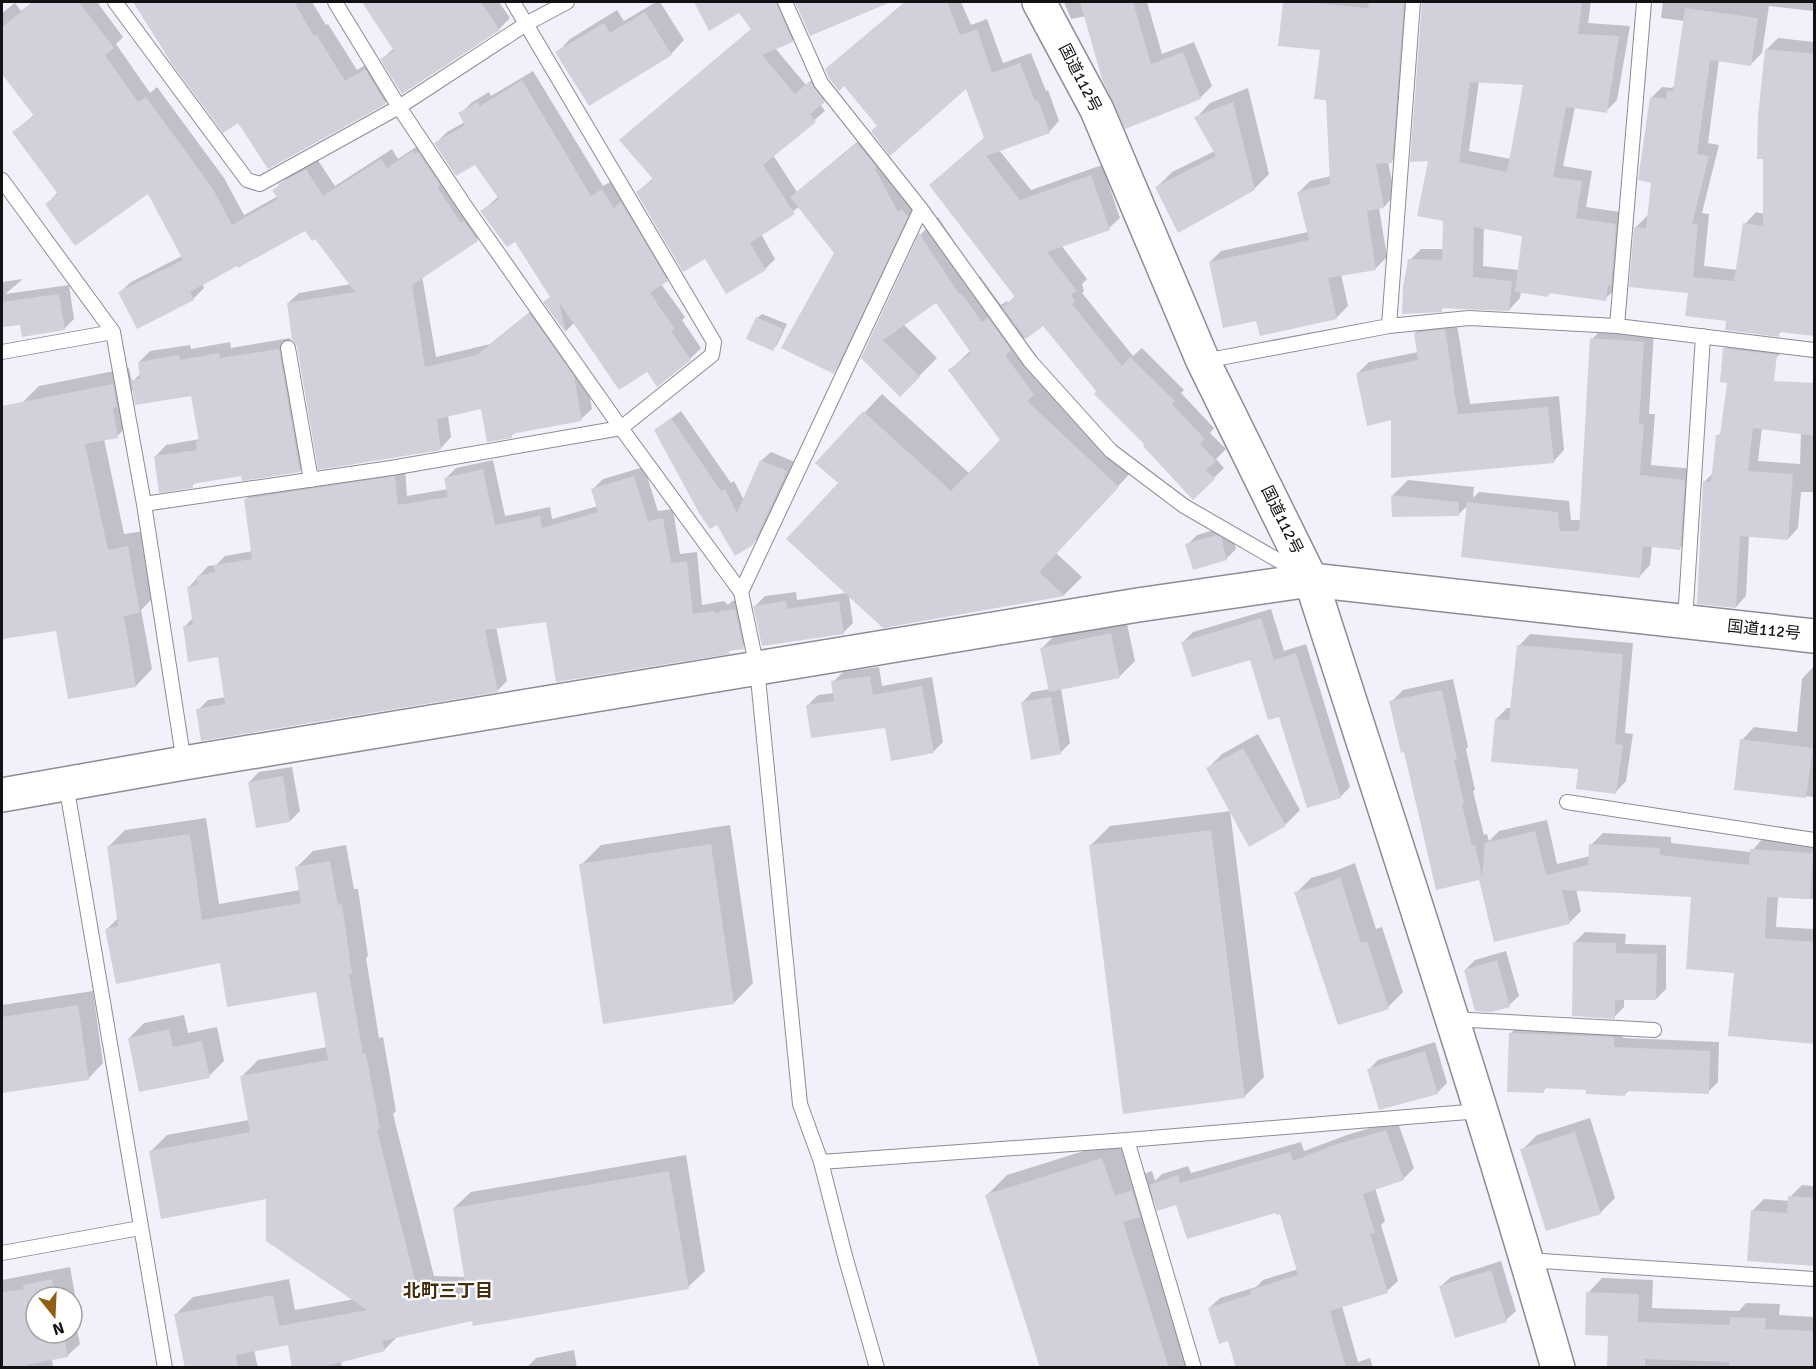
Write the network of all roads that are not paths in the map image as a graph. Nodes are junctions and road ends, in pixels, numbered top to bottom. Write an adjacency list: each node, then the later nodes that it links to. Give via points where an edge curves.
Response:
1 (115, 2): 10 (lane, via 247,180 260,184)
2 (335, 2): 10 (lane)
3 (513, 2): 9 (lane)
4 (567, 2): 9 (lane)
5 (784, 2): 12 (lane, via 821,83)
6 (1039, 2): 20 (main road, 国道112号, via 1097,110)
7 (1413, 2): 13 (lane)
8 (1644, 2): 14 (lane)
9 (526, 24): 10 (lane); 21 (lane, via 714,342 712,355)
10 (399, 107): 21 (lane)
11 (2, 180): 15 (lane)
12 (921, 209): 24 (lane, via 1030,361 1111,451 1184,506); 25 (lane)
13 (1389, 326): 14 (lane, via 1469,318); 20 (lane)
14 (1617, 326): 16 (lane)
15 (113, 332): 19 (lane); 23 (lane)
16 (1704, 336): 18 (lane); 26 (lane)
17 (288, 348): 22 (lane)
18 (1815, 350)
19 (2, 352)
20 (1203, 361): 24 (main road, 国道112号)
21 (621, 428): 22 (lane); 25 (lane)
22 (311, 480): 23 (lane)
23 (144, 504): 29 (lane)
24 (1311, 580): 26 (main road, 国道112号); 28 (main road); 34 (main road)
25 (741, 592): 28 (lane)
26 (1685, 621): 27 (main road, 国道112号)
27 (1815, 636)
28 (757, 668): 29 (main road); 38 (lane, via 800,1104)
29 (184, 763): 30 (main road)
30 (66, 784): 31 (main road); 39 (lane)
31 (2, 795)
32 (1567, 802): 33 (lane)
33 (1815, 840)
34 (1452, 1019): 35 (lane); 36 (main road)
35 (1654, 1030)
36 (1480, 1111): 37 (lane); 41 (main road)
37 (1127, 1140): 38 (lane); 45 (lane)
38 (822, 1162): 44 (lane)
39 (140, 1228): 40 (lane); 43 (lane)
40 (2, 1252)
41 (1527, 1260): 42 (lane); 46 (main road)
42 (1815, 1278)
43 (165, 1368)
44 (877, 1368)
45 (1194, 1368)
46 (1558, 1368)

